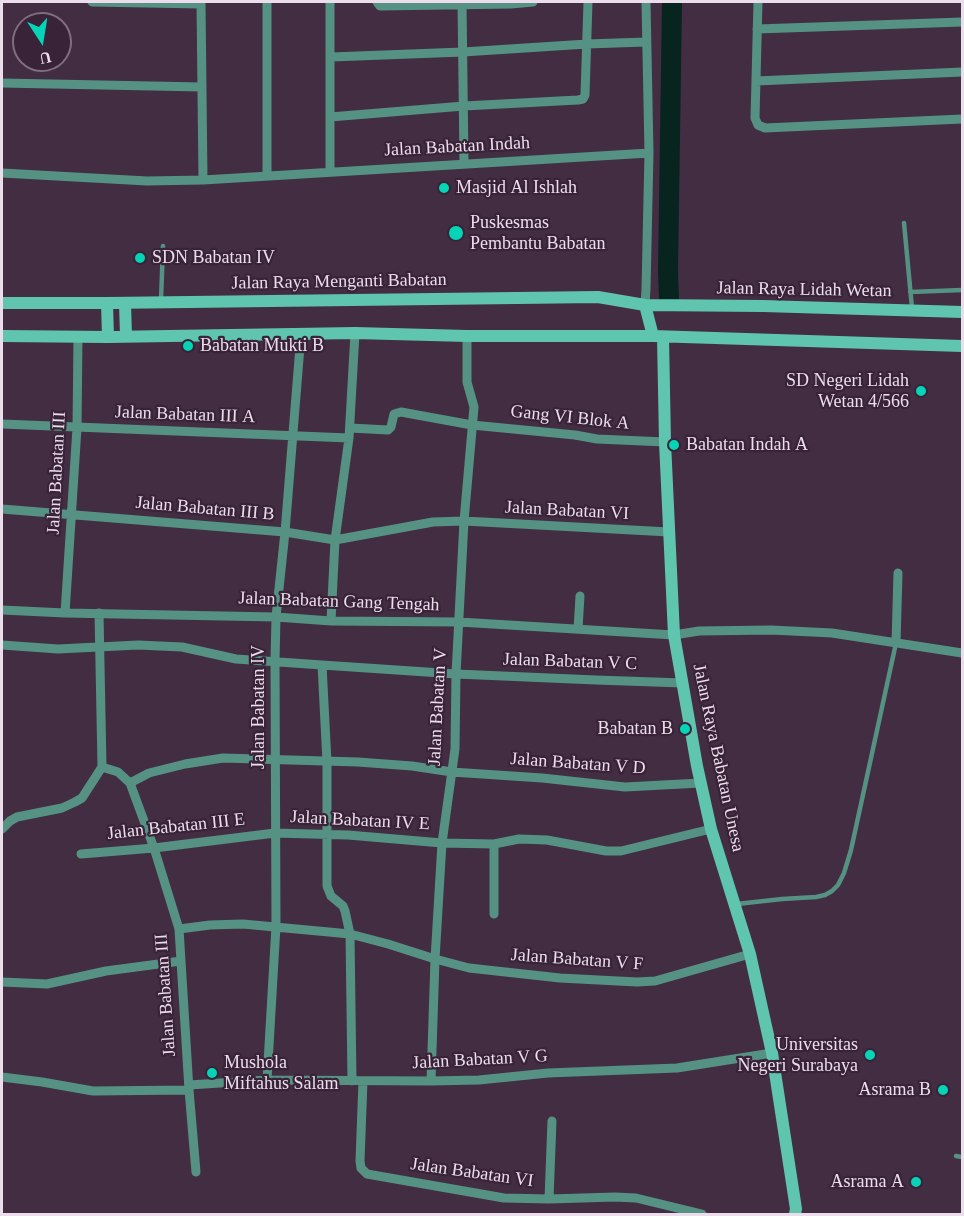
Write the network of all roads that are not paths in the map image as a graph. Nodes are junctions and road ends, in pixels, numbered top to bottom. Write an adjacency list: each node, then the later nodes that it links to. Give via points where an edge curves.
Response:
1 (92, 2): 9 (street)
2 (267, 2): 30 (street)
3 (330, 2): 18 (street)
4 (377, 2): 10 (street, via 380,6)
5 (533, 2): 12 (street)
6 (588, 2): 16 (street)
7 (646, 2): 15 (street)
8 (758, 2): 14 (street)
9 (201, 3): 22 (street)
10 (414, 3): 11 (street)
11 (462, 3): 12 (street); 17 (street)
12 (511, 3)
13 (963, 21): 14 (street)
14 (757, 29): 20 (street)
15 (646, 42): 16 (street); 26 (street)
16 (587, 44): 17 (street); 23 (street, via 583,99)
17 (463, 52): 18 (street); 23 (street)
18 (331, 57): 24 (street)
19 (963, 72): 20 (street)
20 (756, 81): 25 (street, via 755,118 765,129)
21 (2, 83): 22 (street)
22 (202, 87): 31 (street)
23 (464, 106): 24 (street); 27 (street)
24 (330, 117): 28 (street)
25 (963, 119)
26 (649, 153): 27 (street, Jalan Babatan Indah); 38 (street)
27 (464, 163): 28 (street, Jalan Babatan Indah)
28 (330, 171): 30 (street, Jalan Babatan Indah)
29 (2, 173): 31 (street, Jalan Babatan Indah)
30 (267, 175): 31 (street, Jalan Babatan Indah)
31 (203, 180)
32 (904, 223): 35 (lane)
33 (163, 246): 36 (lane)
34 (963, 290): 35 (lane)
35 (910, 292): 41 (lane)
36 (161, 302): 38 (main road, Jalan Raya Menganti Babatan, via 598,297); 40 (main road, Jalan Raya Menganti Babatan)
37 (2, 303): 39 (main road, Jalan Raya Menganti Babatan)
38 (645, 305): 41 (main road, Jalan Raya Lidah Wetan); 50 (main road)
39 (107, 308): 40 (main road, Jalan Raya Menganti Babatan); 43 (main road)
40 (125, 308): 44 (main road)
41 (912, 310): 42 (main road, Jalan Raya Lidah Wetan)
42 (963, 312)
43 (107, 332): 44 (main road); 48 (main road)
44 (126, 332): 46 (main road)
45 (355, 333): 46 (main road); 49 (main road); 55 (street)
46 (301, 334): 56 (street, Jalan Babatan IV)
47 (2, 336): 48 (main road)
48 (78, 336): 54 (street, Jalan Babatan III)
49 (467, 336): 50 (main road); 53 (street, Jalan Babatan V, via 467,382 474,407)
50 (658, 336): 51 (main road); 57 (main road, Jalan Raya Babatan Unesa)
51 (963, 346)
52 (2, 424): 54 (street, Jalan Babatan III A)
53 (472, 425): 55 (street, Gang VI Blok A, via 401,412 394,414 388,430); 57 (street, Gang VI Blok A); 60 (street, Jalan Babatan V)
54 (77, 428): 56 (street, Jalan Babatan III A); 59 (street, Jalan Babatan III)
55 (349, 433): 56 (street, Jalan Babatan III A); 63 (street)
56 (292, 436): 61 (street, Jalan Babatan IV)
57 (665, 442): 62 (main road, Jalan Raya Babatan Unesa)
58 (2, 509): 59 (street, Jalan Babatan III B)
59 (71, 515): 61 (street, Jalan Babatan III B); 67 (street, Jalan Babatan III)
60 (464, 521): 62 (street, Jalan Babatan VI); 63 (street, Jalan Babatan VI, via 433,522); 71 (street, Jalan Babatan V)
61 (285, 532): 63 (street, Jalan Babatan III B); 69 (street, Jalan Babatan IV)
62 (669, 532): 73 (main road, Jalan Raya Babatan Unesa)
63 (335, 540): 70 (street)
64 (898, 573): 74 (street)
65 (580, 596): 72 (street)
66 (2, 609): 67 (street, Jalan Babatan Gang Tengah)
67 (65, 612): 68 (street, Jalan Babatan Gang Tengah)
68 (99, 613): 69 (street, Jalan Babatan Gang Tengah); 76 (street)
69 (276, 616): 70 (street, Jalan Babatan Gang Tengah); 78 (street, Jalan Babatan IV)
70 (331, 621): 71 (street, Jalan Babatan Gang Tengah)
71 (459, 622): 72 (street, Jalan Babatan Gang Tengah); 80 (street, Jalan Babatan V)
72 (578, 629): 73 (street, Jalan Babatan Gang Tengah)
73 (674, 635): 74 (street, Jalan Babatan Gang Tengah, via 771,630 832,633); 81 (main road, Jalan Raya Babatan Unesa)
74 (896, 643): 77 (street, Jalan Babatan Gang Tengah); 96 (lane, via 851,850 838,885 816,897)
75 (2, 645): 76 (street, Jalan Babatan V C)
76 (100, 648): 78 (street, Jalan Babatan V C, via 182,647); 84 (street)
77 (963, 653)
78 (275, 661): 79 (street, Jalan Babatan V C); 82 (street, Jalan Babatan IV)
79 (322, 665): 80 (street, Jalan Babatan V C); 83 (street)
80 (456, 674): 81 (street, Jalan Babatan V C); 85 (street, Jalan Babatan V)
81 (683, 682): 87 (main road, Jalan Raya Babatan Unesa)
82 (275, 759): 83 (street, Jalan Babatan V D); 86 (street, Jalan Babatan V D, via 222,758 185,764 149,773); 90 (street, Jalan Babatan IV)
83 (327, 762): 85 (street, Jalan Babatan V D); 91 (street)
84 (102, 767): 86 (street, via 118,772); 88 (street, via 82,798 62,808 17,817)
85 (452, 772): 87 (street, Jalan Babatan V D, via 625,787); 92 (street, Jalan Babatan V)
86 (130, 783): 94 (street, Jalan Babatan III)
87 (701, 783): 89 (main road, Jalan Raya Babatan Unesa)
88 (2, 829)
89 (711, 830): 93 (street, Jalan Babatan IV E, via 621,851 547,840 519,839); 96 (main road, Jalan Raya Babatan Unesa)
90 (276, 833): 91 (street, Jalan Babatan IV E); 94 (street, Jalan Babatan III E); 98 (street, Jalan Babatan IV)
91 (328, 834): 92 (street, Jalan Babatan IV E); 100 (street, via 327,886 331,896 343,906)
92 (442, 843): 93 (street, Jalan Babatan IV E); 102 (street, Jalan Babatan V)
93 (494, 844): 97 (street)
94 (154, 848): 95 (street, Jalan Babatan III E); 99 (street, Jalan Babatan III)
95 (81, 854)
96 (734, 904): 101 (main road, Jalan Raya Babatan Unesa)
97 (494, 914)
98 (276, 926): 99 (street, Jalan Babatan V F, via 232,924); 100 (street, Jalan Babatan V F); 107 (street, Jalan Babatan IV)
99 (179, 930): 103 (street, Jalan Babatan III)
100 (350, 934): 102 (street, Jalan Babatan V F); 108 (street)
101 (750, 954): 102 (street, Jalan Babatan V F, via 655,981 637,982 469,968); 105 (main road, Jalan Raya Babatan Unesa)
102 (435, 959): 110 (street, Jalan Babatan V)
103 (181, 961): 104 (street, via 47,984); 111 (street, Jalan Babatan III)
104 (2, 982)
105 (772, 1053): 110 (street, Jalan Babatan V G, via 677,1068); 118 (main road, Jalan Raya Babatan Unesa)
106 (2, 1077): 111 (street, Jalan Babatan V G, via 93,1091)
107 (267, 1080): 108 (street, Jalan Babatan V G); 111 (street, Jalan Babatan V G)
108 (352, 1081): 109 (street, Jalan Babatan V G)
109 (363, 1081): 110 (street, Jalan Babatan V G); 116 (street, Jalan Babatan VI, via 360,1161 367,1174 504,1198)
110 (431, 1081)
111 (189, 1087): 115 (street, Jalan Babatan III)
112 (552, 1121): 116 (street)
113 (956, 1156): 114 (lane)
114 (963, 1157)
115 (196, 1172)
116 (549, 1199): 117 (street, Jalan Babatan VI, via 636,1198)
117 (702, 1215)
118 (795, 1215)

